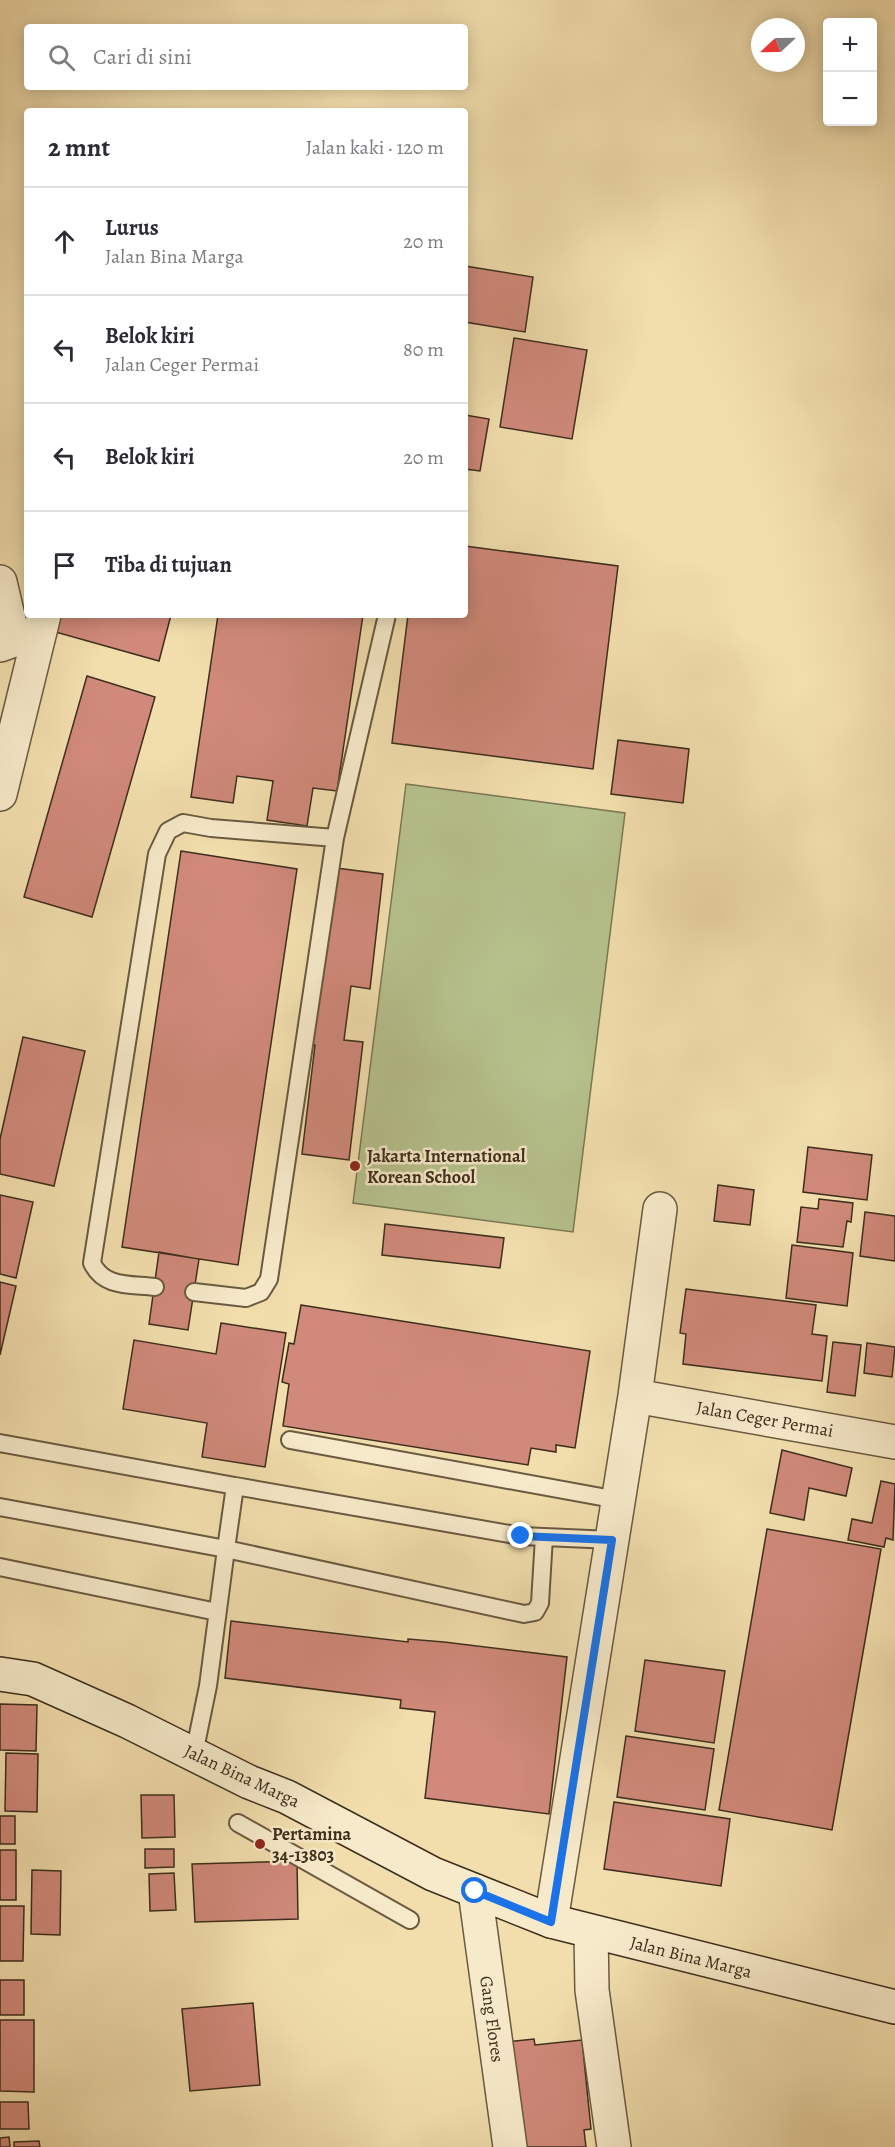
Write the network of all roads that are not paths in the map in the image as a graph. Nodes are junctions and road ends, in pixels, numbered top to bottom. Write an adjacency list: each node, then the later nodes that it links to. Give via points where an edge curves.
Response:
1 (0, 582): 4 (street, via 12,633 11,641)
2 (43, 618): 5 (street)
3 (386, 618): 6 (lane)
4 (0, 645)
5 (0, 794)
6 (335, 838): 8 (lane, via 183,823 168,831 157,854 92,1263 98,1275 111,1282); 9 (lane, via 269,1279 261,1292 246,1298)
7 (660, 1209): 10 (street)
8 (155, 1287)
9 (194, 1292)
10 (635, 1396): 12 (street, Jalan Ceger Permai); 15 (street)
11 (290, 1440): 15 (lane)
12 (895, 1442)
13 (0, 1443): 14 (lane)
14 (235, 1486): 17 (lane); 19 (lane)
15 (618, 1500): 18 (street)
16 (0, 1507): 19 (lane)
17 (544, 1537): 18 (lane); 19 (lane, via 540,1603 535,1612 524,1614)
18 (612, 1540): 27 (street)
19 (226, 1549): 21 (lane)
20 (0, 1567): 21 (lane)
21 (217, 1612): 23 (lane)
22 (0, 1674): 23 (street, Jalan Bina Marga, via 33,1679)
23 (194, 1754): 25 (street, Jalan Bina Marga, via 287,1797 433,1874)
24 (238, 1824): 26 (lane)
25 (475, 1891): 27 (street, Jalan Bina Marga); 30 (street, Gang Flores)
26 (410, 1920)
27 (551, 1922): 28 (street, Jalan Bina Marga)
28 (591, 1932): 29 (street, Jalan Bina Marga); 31 (street, via 592,1990)
29 (895, 2007)
30 (510, 2147)
31 (614, 2147)

